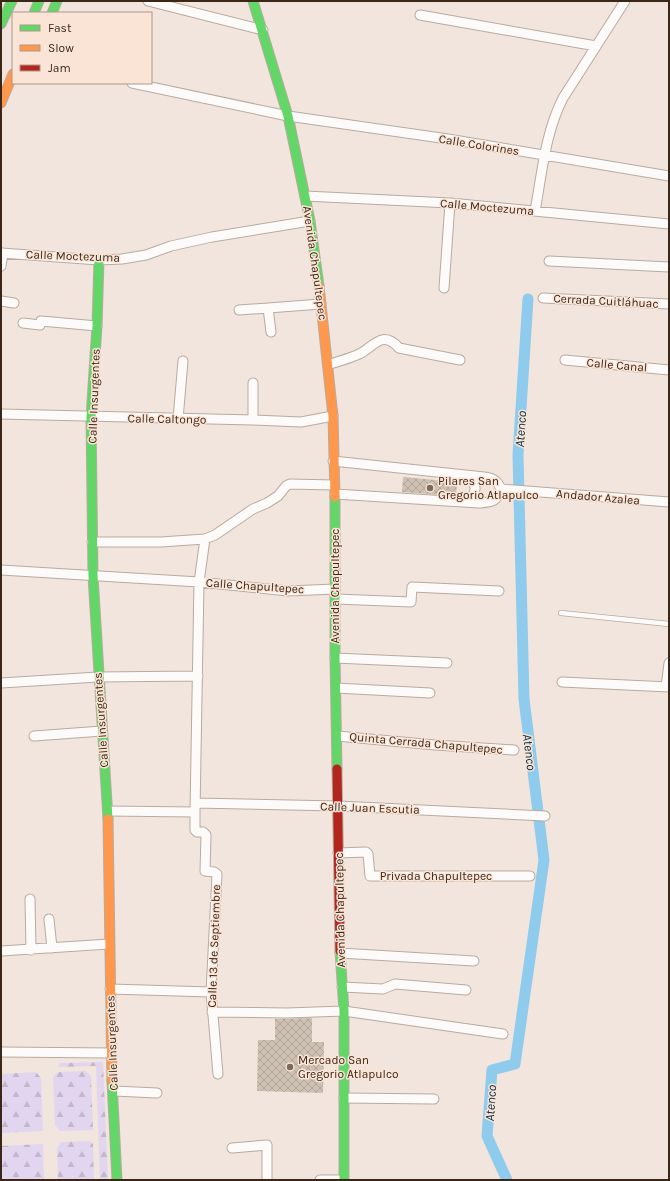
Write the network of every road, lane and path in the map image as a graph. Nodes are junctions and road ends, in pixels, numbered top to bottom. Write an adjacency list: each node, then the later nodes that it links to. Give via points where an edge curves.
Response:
1 (39, 1): 7 (main road)
2 (57, 1): 8 (main road)
3 (148, 1): 11 (street)
4 (254, 1): 11 (main road, Avenida Chapultepec)
5 (625, 1): 12 (street)
6 (7, 5): 10 (main road)
7 (34, 12)
8 (52, 12)
9 (420, 15): 12 (street)
10 (1, 24)
11 (263, 30): 16 (main road, Avenida Chapultepec)
12 (596, 46): 17 (street, via 555,113)
13 (12, 76): 15 (main road)
14 (137, 84): 16 (street, Calle Colorines)
15 (1, 102)
16 (288, 116): 17 (street, Calle Colorines); 19 (main road, Avenida Chapultepec)
17 (545, 155): 18 (street, Calle Colorines); 21 (street)
18 (669, 176)
19 (305, 196): 20 (street, Calle Moctezuma); 22 (main road, Avenida Chapultepec)
20 (450, 203): 21 (street, Calle Moctezuma); 29 (street)
21 (535, 211): 23 (street, Calle Moctezuma)
22 (310, 221): 25 (street, Calle Moctezuma, via 212,237 171,246 146,255); 33 (main road, Avenida Chapultepec)
23 (669, 224)
24 (2, 253): 25 (street, Calle Moctezuma); 27 (street)
25 (99, 260): 38 (main road, Calle Insurgentes)
26 (549, 261): 28 (street)
27 (1, 266)
28 (669, 267)
29 (444, 288)
30 (543, 298): 34 (street, Cerrada Cuitláhuac)
31 (1, 301): 32 (street)
32 (14, 303)
33 (321, 304): 35 (street); 43 (main road, Avenida Chapultepec)
34 (669, 304)
35 (268, 308): 36 (street); 39 (street)
36 (239, 310)
37 (23, 323): 38 (street, via 40,325 40,321)
38 (97, 326): 48 (main road, Calle Insurgentes)
39 (271, 332)
40 (460, 360): 43 (street, via 399,348 393,342 385,340 374,342 360,354)
41 (565, 360): 44 (street, Calle Canal)
42 (183, 361): 49 (street)
43 (328, 364): 47 (main road, Avenida Chapultepec)
44 (669, 370)
45 (253, 383): 50 (street)
46 (1, 414): 48 (street, Calle Caltongo)
47 (333, 416): 50 (street, Calle Caltongo, via 301,422); 51 (main road, Avenida Chapultepec)
48 (91, 417): 49 (street, Calle Caltongo); 59 (main road, Calle Insurgentes)
49 (178, 419): 50 (street, Calle Caltongo)
50 (253, 420)
51 (333, 462): 52 (street); 53 (main road, Avenida Chapultepec)
52 (465, 475): 54 (street, via 493,478); 56 (street, via 472,479 475,487 475,494)
53 (334, 485): 55 (main road, Avenida Chapultepec); 58 (street, via 290,484 278,496)
54 (501, 489): 56 (street, via 499,497 494,501); 57 (street, Andador Azalea)
55 (335, 494): 56 (street); 63 (main road, Avenida Chapultepec)
56 (465, 502)
57 (669, 502)
58 (205, 539): 59 (street); 62 (street, Calle 13 de Septiembre)
59 (92, 542): 61 (main road, Calle Insurgentes)
60 (1, 570): 61 (street)
61 (92, 576): 62 (street); 72 (main road, Calle Insurgentes)
62 (199, 582): 63 (street, Calle Chapultepec, via 288,591); 71 (street, Calle 13 de Septiembre)
63 (335, 589): 65 (main road, Avenida Chapultepec)
64 (499, 591): 65 (street, via 412,588 410,602)
65 (336, 598): 68 (main road, Avenida Chapultepec)
66 (561, 613): 67 (lane)
67 (669, 624)
68 (335, 658): 69 (street); 76 (main road, Avenida Chapultepec)
69 (447, 663)
70 (669, 663): 75 (street)
71 (198, 676): 72 (street); 83 (street, Calle 13 de Septiembre)
72 (98, 677): 74 (street); 78 (main road, Calle Insurgentes)
73 (562, 682): 75 (street)
74 (1, 683)
75 (668, 687)
76 (336, 688): 77 (street); 80 (main road, Avenida Chapultepec)
77 (430, 693)
78 (102, 731): 79 (street); 84 (main road, Calle Insurgentes)
79 (34, 736)
80 (337, 736): 81 (street, Quinta Cerrada Chapultepec); 82 (main road, Avenida Chapultepec)
81 (514, 750)
82 (338, 806): 83 (street, Calle Juan Escutia); 85 (street, Calle Juan Escutia); 86 (main road, Avenida Chapultepec)
83 (195, 807): 84 (street); 99 (street, Calle 13 de Septiembre, via 195,830 206,835 205,871 217,872)
84 (108, 811): 90 (main road, Calle Insurgentes)
85 (544, 816)
86 (338, 853): 87 (street, Privada Chapultepec, via 366,852 370,876); 94 (main road, Avenida Chapultepec)
87 (530, 876)
88 (30, 899): 92 (street)
89 (49, 919): 91 (street)
90 (109, 944): 91 (street); 97 (main road, Calle Insurgentes)
91 (52, 948): 92 (street)
92 (31, 950): 93 (street)
93 (1, 951)
94 (340, 953): 95 (street); 96 (main road, Avenida Chapultepec)
95 (474, 961)
96 (342, 987): 98 (street, via 383,989 394,984); 100 (main road, Avenida Chapultepec)
97 (110, 989): 99 (street); 104 (main road, Calle Insurgentes)
98 (466, 990)
99 (210, 992): 101 (street, Calle 13 de Septiembre)
100 (344, 1011): 101 (street); 102 (street); 108 (main road, Avenida Chapultepec)
101 (212, 1012): 105 (street, Calle 13 de Septiembre)
102 (503, 1034)
103 (1, 1052): 104 (street)
104 (111, 1052): 106 (main road, Calle Insurgentes)
105 (218, 1074)
106 (114, 1091): 107 (street); 111 (main road, Calle Insurgentes)
107 (157, 1093)
108 (344, 1098): 109 (street); 114 (main road, Avenida Chapultepec)
109 (434, 1099)
110 (232, 1148): 112 (street, via 267,1145)
111 (117, 1180)
112 (267, 1180)
113 (320, 1180): 114 (street)
114 (344, 1180)

